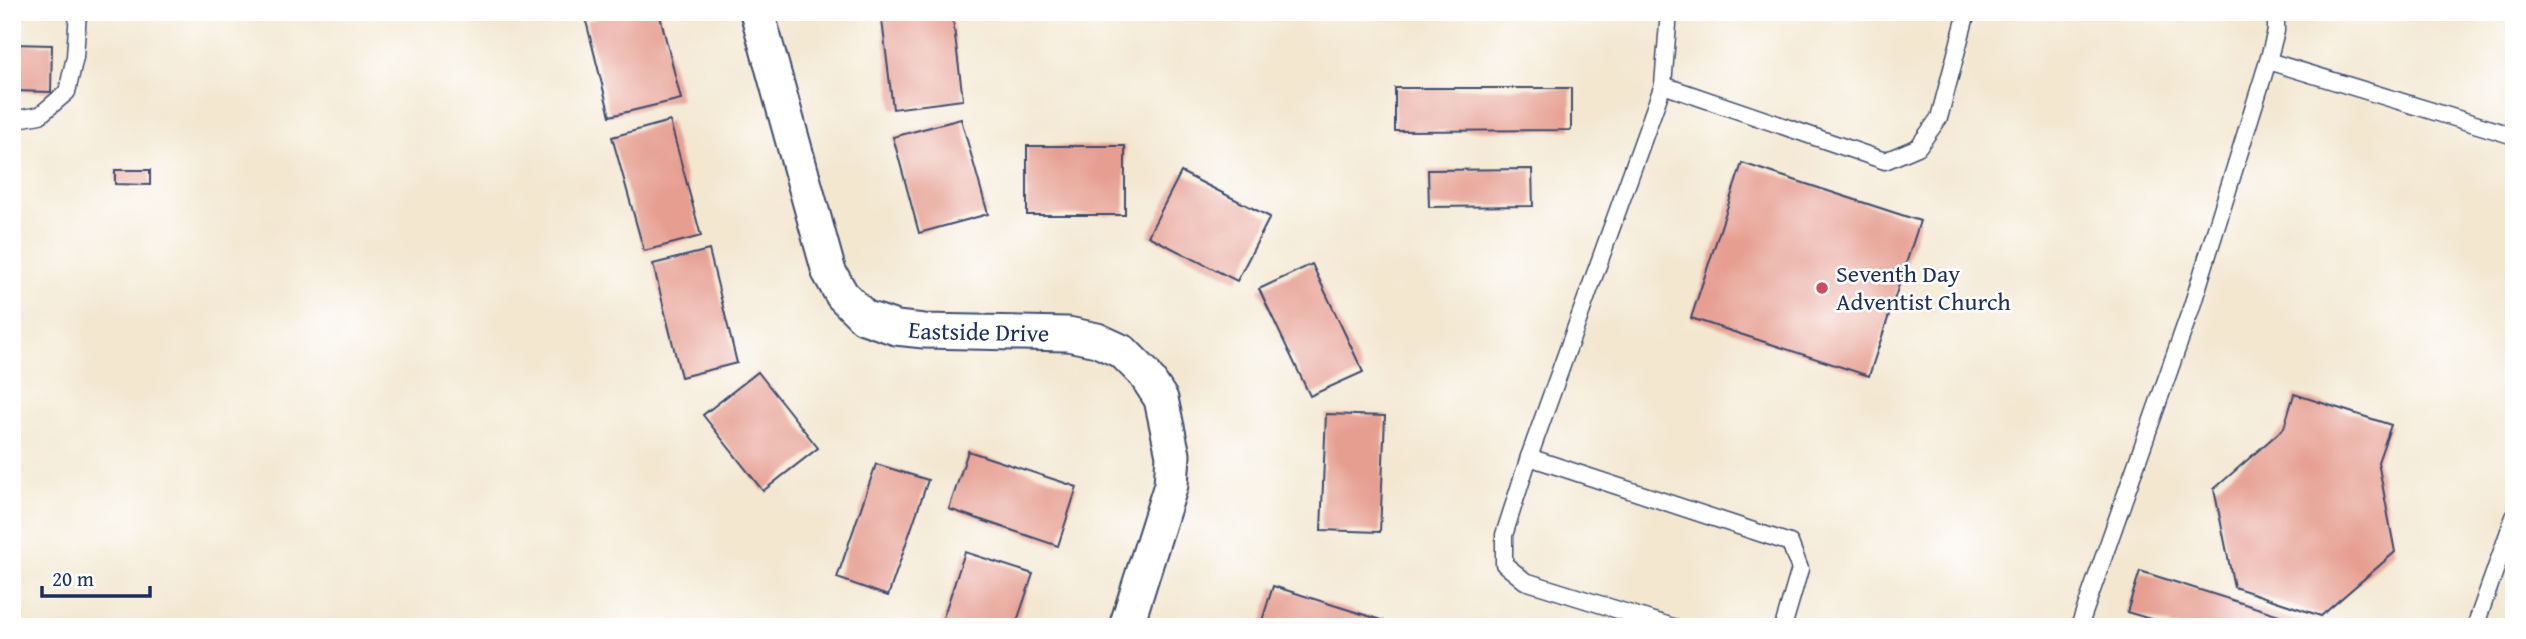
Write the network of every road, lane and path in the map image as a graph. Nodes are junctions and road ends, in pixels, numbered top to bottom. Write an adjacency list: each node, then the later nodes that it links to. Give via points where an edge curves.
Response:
1 (78, 12): 8 (lane, via 67,92 40,116)
2 (757, 12): 12 (street, Eastside Drive, via 829,272 842,295 864,317 924,331 1046,332 1097,340 1124,352 1161,399 1173,455 1171,485)
3 (1669, 12): 7 (lane)
4 (1967, 12): 7 (lane, via 1939,118 1919,148 1885,161)
5 (2276, 12): 6 (lane)
6 (2268, 61): 9 (lane); 15 (lane, via 2193,306)
7 (1663, 85): 10 (lane)
8 (12, 120)
9 (2514, 135)
10 (1529, 457): 13 (lane, via 1504,535 1504,565 1525,581); 14 (lane, via 1790,543 1800,569)
11 (2514, 517): 16 (lane)
12 (1126, 627)
13 (1673, 627)
14 (1783, 627)
15 (2079, 627)
16 (2475, 627)

